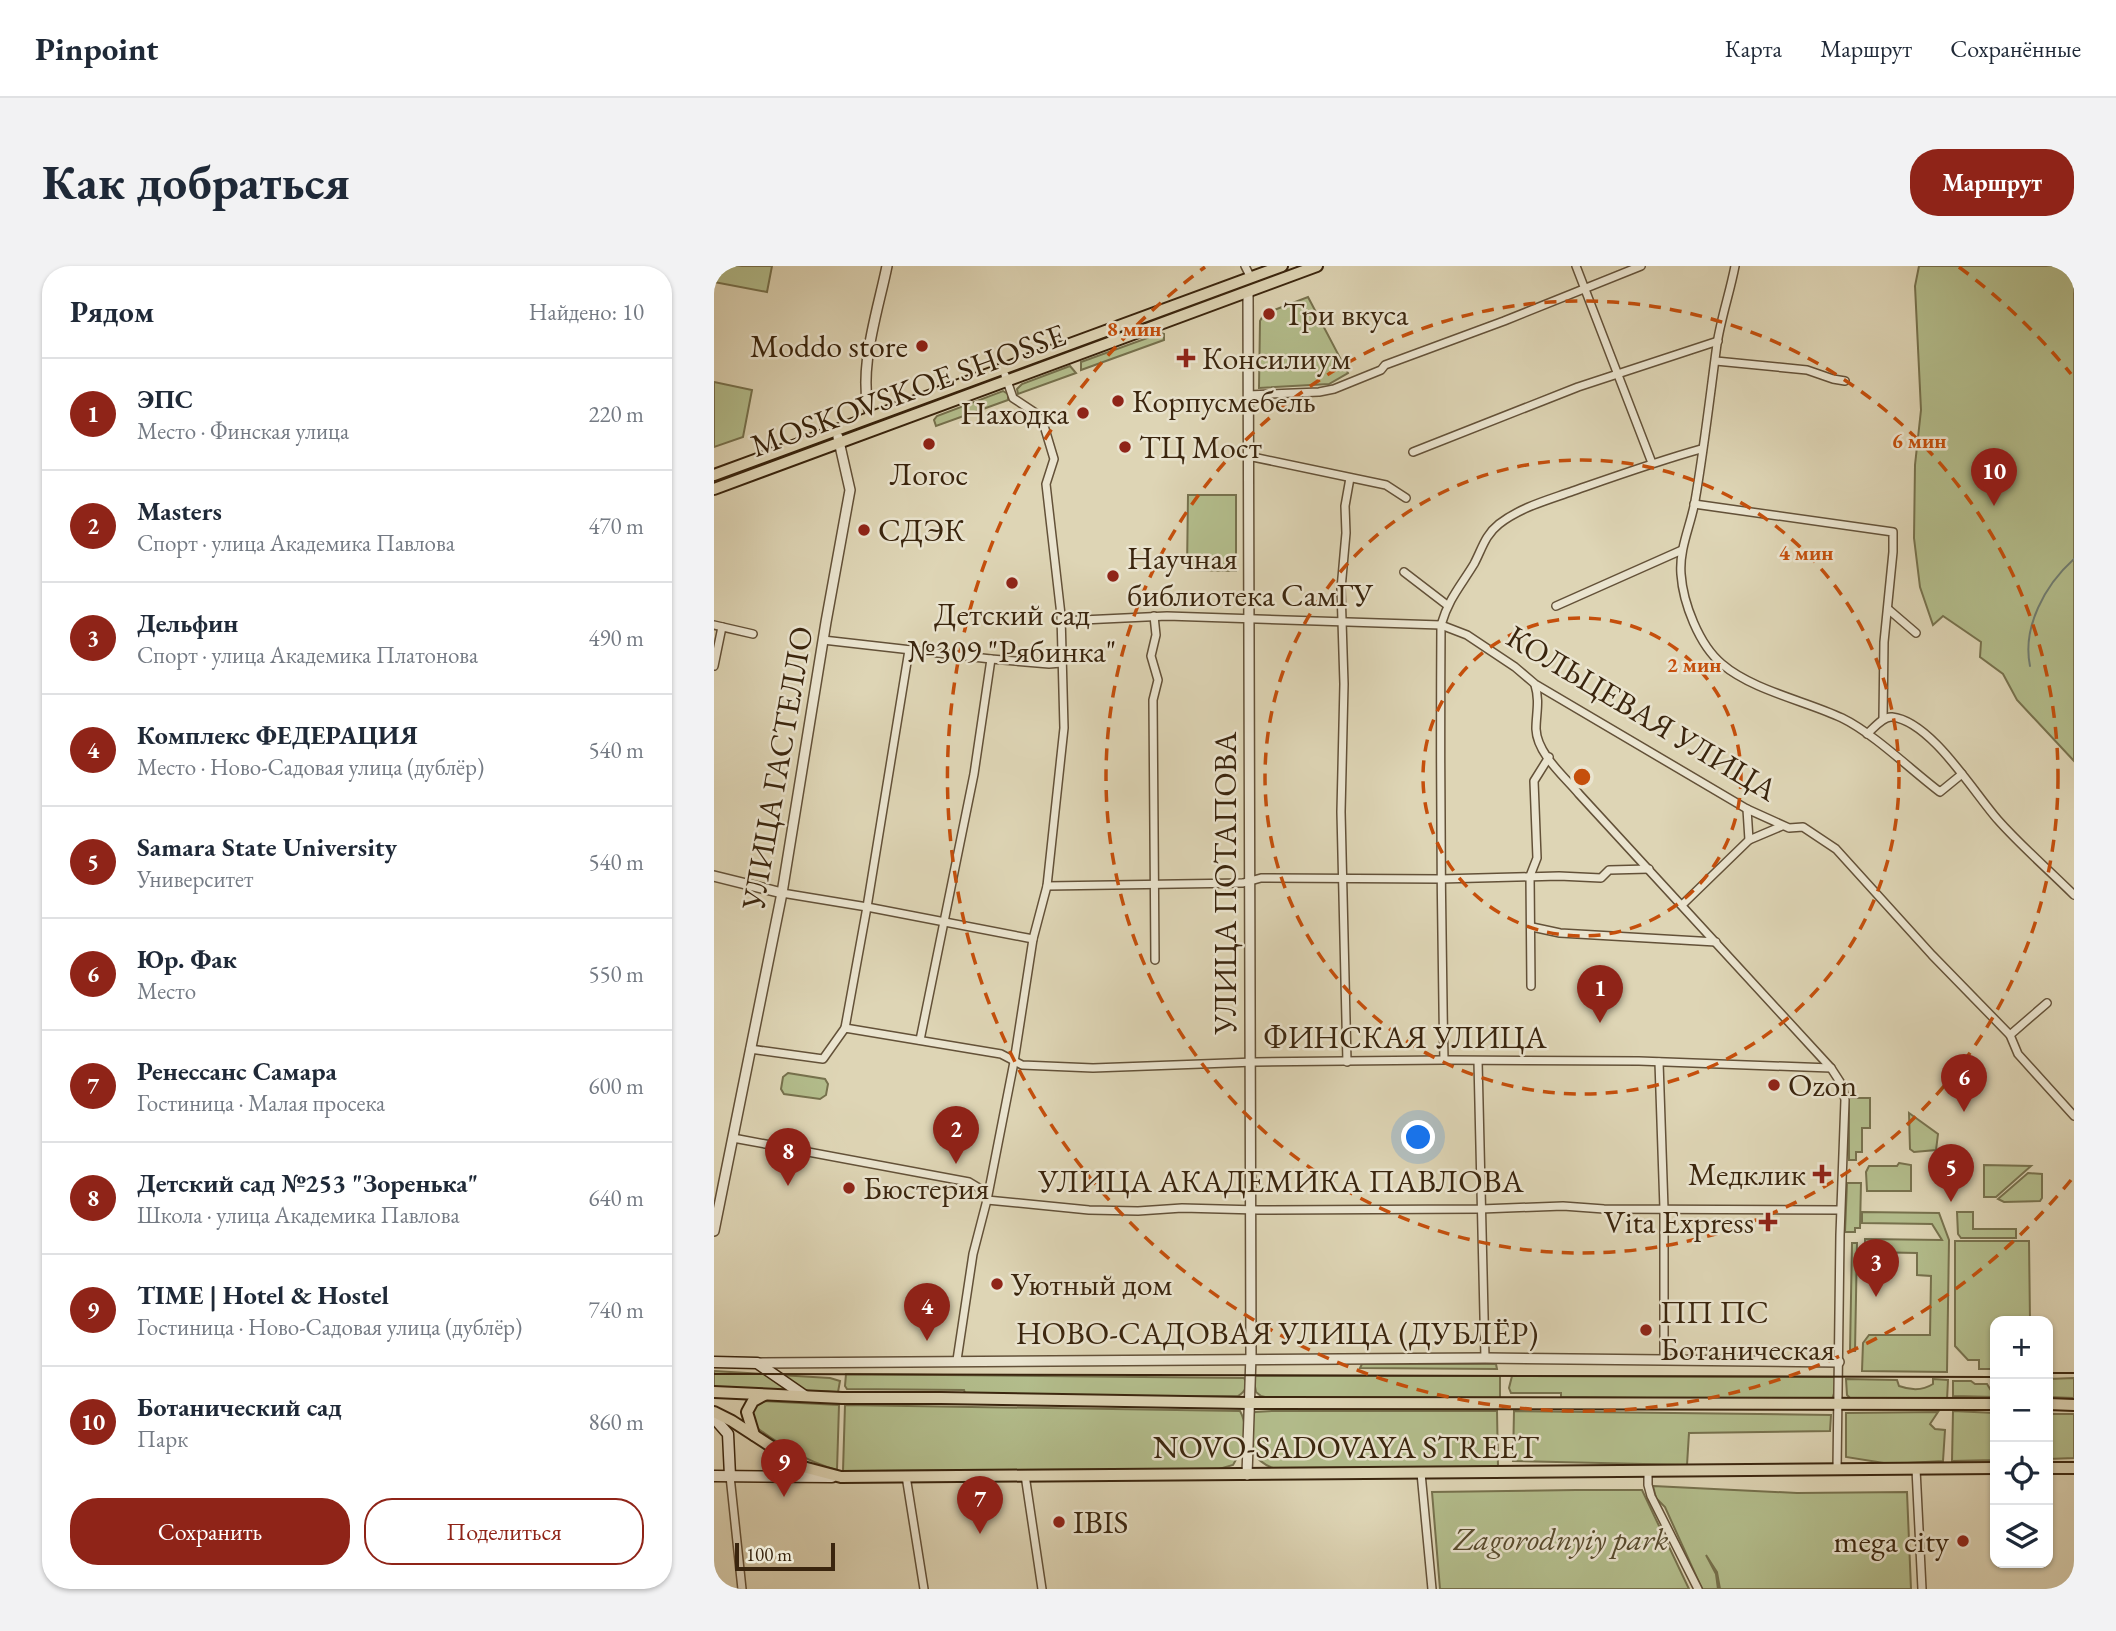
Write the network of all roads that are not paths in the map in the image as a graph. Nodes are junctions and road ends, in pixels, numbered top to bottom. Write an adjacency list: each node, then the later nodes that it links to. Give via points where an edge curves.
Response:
1 (887, 266): 17 (street, via 865,377)
2 (1245, 266): 9 (street)
3 (1282, 266): 9 (main road, MOSKOVSKOE SHOSSE)
4 (1299, 266): 9 (main road, MOSKOVSKOE SHOSSE)
5 (1317, 266): 9 (main road, MOSKOVSKOE SHOSSE)
6 (1576, 266): 10 (street)
7 (1641, 266): 10 (street)
8 (1735, 266): 11 (street)
9 (1249, 285): 14 (main road, MOSKOVSKOE SHOSSE); 16 (street, УЛИЦА ПОТАПОВА); 17 (main road, MOSKOVSKOE SHOSSE)
10 (1585, 289): 13 (street); 16 (street, via 1334,389)
11 (1718, 341): 12 (street); 13 (street)
12 (1716, 361): 15 (street, via 1807,370); 19 (street)
13 (1619, 375): 20 (street); 22 (street)
14 (1006, 378): 18 (main road, MOSKOVSKOE SHOSSE); 36 (street, via 1013,398 1037,414 1054,459 1046,484)
15 (1845, 381)
16 (1248, 395): 21 (street, УЛИЦА ПОТАПОВА)
17 (871, 418): 23 (main road, MOSKOVSKOE SHOSSE)
18 (839, 440): 25 (main road, MOSKOVSKOE SHOSSE); 26 (main road, MOSKOVSKOE SHOSSE); 42 (street, УЛИЦА ГАСТЕЛЛО, via 850,490)
19 (1702, 449): 22 (street); 28 (street)
20 (1413, 452)
21 (1248, 456): 24 (street); 35 (street, УЛИЦА ПОТАПОВА)
22 (1652, 463): 31 (street, via 1526,508 1500,523 1481,545)
23 (714, 475)
24 (1350, 478): 27 (street, via 1386,485); 37 (street, via 1345,506)
25 (714, 482)
26 (714, 489)
27 (1406, 498)
28 (1694, 504): 29 (street); 33 (street, via 1893,532)
29 (1682, 550): 32 (street); 49 (street, via 1685,596 1707,646 1720,663 1741,678 1845,720)
30 (1404, 572): 31 (street)
31 (1447, 605): 38 (street)
32 (1556, 606)
33 (1888, 609): 40 (street); 48 (street)
34 (1154, 615): 35 (street, КОЛЬЦЕВАЯ УЛИЦА); 36 (street, КОЛЬЦЕВАЯ УЛИЦА); 61 (street)
35 (1249, 620): 37 (street, КОЛЬЦЕВАЯ УЛИЦА); 60 (street, УЛИЦА ПОТАПОВА)
36 (1061, 621): 45 (street)
37 (1343, 621): 38 (street, КОЛЬЦЕВАЯ УЛИЦА); 58 (street)
38 (1441, 625): 47 (street, КОЛЬЦЕВАЯ УЛИЦА, via 1467,635); 59 (street)
39 (718, 626): 41 (street); 46 (street)
40 (1916, 633)
41 (753, 634)
42 (823, 640): 43 (street); 63 (street, УЛИЦА ГАСТЕЛЛО)
43 (909, 650): 44 (street); 66 (street)
44 (991, 659): 45 (street); 67 (street)
45 (1062, 663): 62 (street, via 1064,728)
46 (714, 666)
47 (1535, 684): 50 (street, via 1539,696 1537,736); 52 (street, КОЛЬЦЕВАЯ УЛИЦА)
48 (1882, 719): 49 (street); 51 (street, via 1894,717 1916,727)
49 (1867, 734): 51 (street, via 1940,792)
50 (1549, 757): 55 (street); 57 (street, via 1534,781 1537,858)
51 (1962, 774): 64 (street, via 1997,819)
52 (1747, 809): 53 (street, КОЛЬЦЕВАЯ УЛИЦА); 54 (street)
53 (1782, 826): 54 (street); 75 (street, КОЛЬЦЕВАЯ УЛИЦА, via 1803,827 1836,849)
54 (1749, 840): 65 (street)
55 (1649, 869): 57 (street, via 1609,870 1601,878); 65 (street)
56 (714, 876): 63 (street)
57 (1530, 876): 59 (street); 68 (street)
58 (1343, 878): 59 (street); 60 (street); 82 (street)
59 (1440, 879): 78 (street)
60 (1250, 880): 61 (street); 81 (street, УЛИЦА ПОТАПОВА)
61 (1155, 885): 62 (street); 71 (street)
62 (1047, 886): 69 (street)
63 (782, 893): 66 (street); 77 (street, УЛИЦА ГАСТЕЛЛО)
64 (2074, 895)
65 (1682, 905): 70 (street)
66 (867, 907): 67 (street); 74 (street)
67 (944, 922): 69 (street); 76 (street)
68 (1532, 927): 70 (street, via 1560,933); 72 (street)
69 (1032, 939): 80 (street)
70 (1716, 942): 84 (street)
71 (1155, 960)
72 (1531, 986)
73 (2047, 1003): 75 (street)
74 (845, 1028): 76 (street, ФИНСКАЯ УЛИЦА); 77 (street, via 823,1059)
75 (2010, 1035): 85 (street, КОЛЬЦЕВАЯ УЛИЦА, via 2018,1054)
76 (920, 1040): 80 (street, ФИНСКАЯ УЛИЦА, via 1001,1054)
77 (750, 1049): 86 (street, УЛИЦА ГАСТЕЛЛО)
78 (1444, 1060): 79 (street, ФИНСКАЯ УЛИЦА); 82 (street, ФИНСКАЯ УЛИЦА)
79 (1478, 1061): 83 (street, ФИНСКАЯ УЛИЦА); 88 (street)
80 (1014, 1062): 81 (street, ФИНСКАЯ УЛИЦА, via 1093,1068); 87 (street)
81 (1250, 1062): 82 (street, ФИНСКАЯ УЛИЦА); 90 (street, УЛИЦА ПОТАПОВА)
82 (1347, 1062)
83 (1659, 1062): 84 (street, ФИНСКАЯ УЛИЦА); 89 (street)
84 (1831, 1068): 91 (street, via 1844,1095)
85 (2074, 1116)
86 (733, 1138): 87 (street, via 969,1182); 92 (street, УЛИЦА ГАСТЕЛЛО)
87 (987, 1200): 90 (street, УЛИЦА АКАДЕМИКА ПАВЛОВА, via 1089,1210); 96 (street, via 973,1254)
88 (1481, 1209): 89 (street, УЛИЦА АКАДЕМИКА ПАВЛОВА); 90 (street, УЛИЦА АКАДЕМИКА ПАВЛОВА); 94 (street)
89 (1664, 1209): 91 (street, УЛИЦА АКАДЕМИКА ПАВЛОВА); 95 (street)
90 (1250, 1210): 97 (street, УЛИЦА ПОТАПОВА)
91 (1840, 1210): 99 (street)
92 (716, 1212): 93 (street, УЛИЦА ГАСТЕЛЛО)
93 (714, 1231)
94 (1485, 1358): 95 (street, НОВО-САДОВАЯ УЛИЦА (ДУБЛЁР)); 97 (street, НОВО-САДОВАЯ УЛИЦА (ДУБЛЁР))
95 (1664, 1359): 99 (street, НОВО-САДОВАЯ УЛИЦА (ДУБЛЁР))
96 (957, 1360): 97 (street, НОВО-САДОВАЯ УЛИЦА (ДУБЛЁР)); 100 (street, НОВО-САДОВАЯ УЛИЦА (ДУБЛЁР))
97 (1251, 1360): 104 (street, УЛИЦА ПОТАПОВА)
98 (714, 1362): 100 (main road, НОВО-САДОВАЯ УЛИЦА (ДУБЛЁР))
99 (1839, 1362): 107 (street)
100 (757, 1363): 103 (main road)
101 (714, 1392): 102 (main road, NOVO-SADOVAYA STREET)
102 (764, 1395): 103 (main road, NOVO-SADOVAYA STREET); 111 (main road, via 753,1401 747,1412)
103 (804, 1396): 104 (main road, NOVO-SADOVAYA STREET)
104 (1249, 1403): 107 (main road, NOVO-SADOVAYA STREET); 120 (street, УЛИЦА ПОТАПОВА)
105 (1990, 1404): 107 (main road, NOVO-SADOVAYA STREET)
106 (2053, 1404): 108 (main road)
107 (1839, 1405): 116 (street)
108 (2074, 1405)
109 (714, 1412): 111 (main road, NOVO-SADOVAYA STREET)
110 (714, 1418): 122 (main road, via 728,1434)
111 (754, 1435): 124 (main road, NOVO-SADOVAYA STREET, via 803,1467)
112 (1990, 1468): 115 (main road, NOVO-SADOVAYA STREET)
113 (2053, 1468): 114 (main road)
114 (2074, 1468)
115 (1916, 1469): 116 (main road, NOVO-SADOVAYA STREET); 130 (street)
116 (1838, 1470): 117 (main road, NOVO-SADOVAYA STREET)
117 (1648, 1472): 118 (main road, NOVO-SADOVAYA STREET); 129 (street, via 1651,1496)
118 (1421, 1473): 120 (main road, NOVO-SADOVAYA STREET); 128 (street)
119 (1025, 1475): 120 (main road, NOVO-SADOVAYA STREET); 123 (main road, NOVO-SADOVAYA STREET); 127 (street)
120 (1247, 1475)
121 (714, 1476): 122 (main road)
122 (730, 1476): 124 (main road); 125 (street)
123 (906, 1476): 124 (main road, NOVO-SADOVAYA STREET); 126 (street)
124 (841, 1477)
125 (742, 1589)
126 (924, 1589)
127 (1042, 1589)
128 (1432, 1589)
129 (1698, 1589)
130 (1922, 1589)

